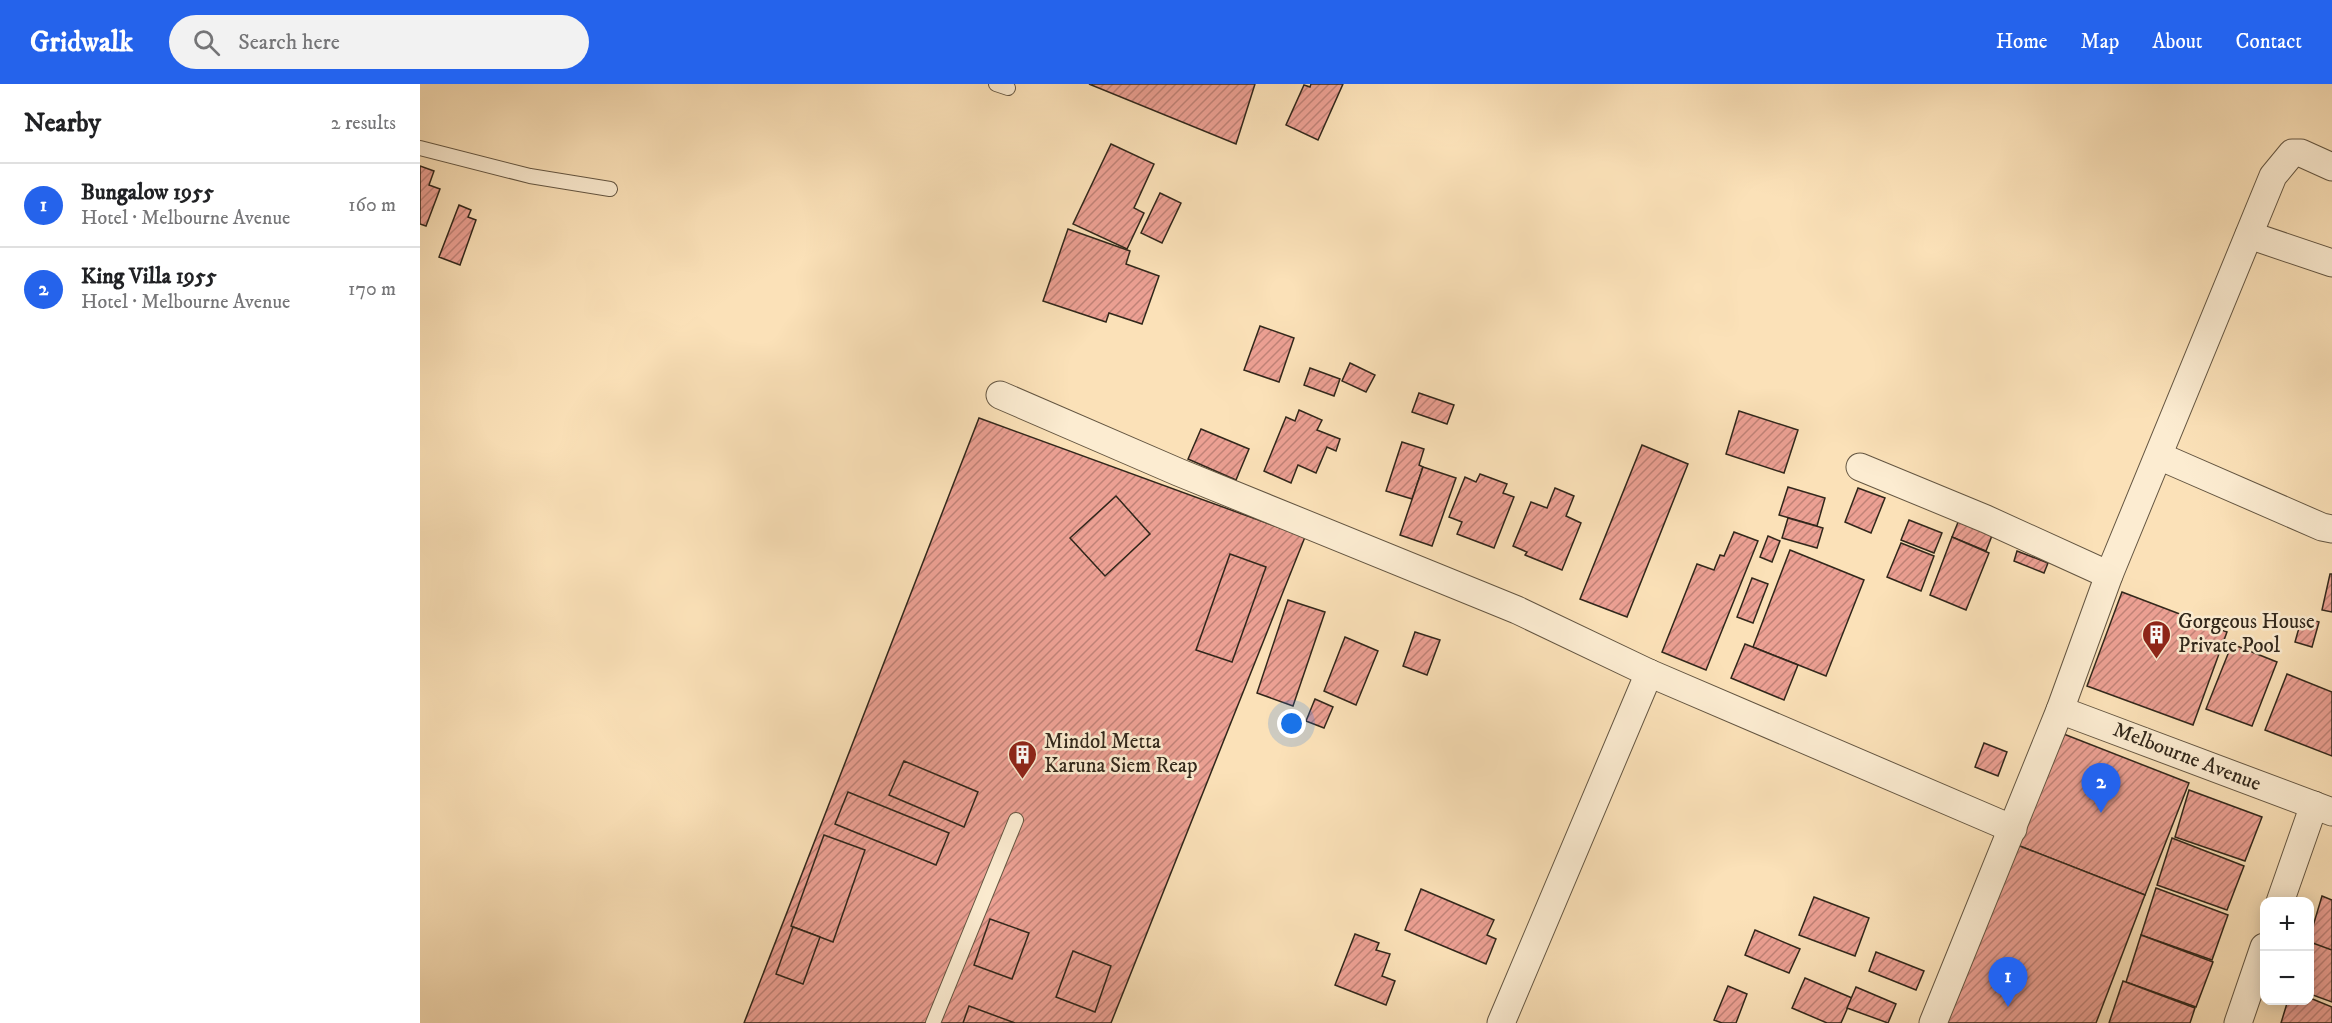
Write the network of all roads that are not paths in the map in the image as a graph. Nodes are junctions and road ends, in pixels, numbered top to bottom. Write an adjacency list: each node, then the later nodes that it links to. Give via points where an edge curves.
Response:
1 (420, 148): 3 (lane, via 530,176)
2 (2332, 167): 4 (street, via 2292,153 2274,176)
3 (610, 189)
4 (2249, 235): 5 (street); 7 (street)
5 (2332, 263)
6 (1000, 395): 11 (street, via 1517,610)
7 (2159, 456): 9 (street); 10 (street)
8 (1860, 467): 10 (street)
9 (2332, 529)
10 (2109, 575): 12 (street)
11 (1649, 673): 15 (street); 19 (street)
12 (2060, 710): 13 (street, Melbourne Avenue); 15 (street)
13 (2323, 808): 16 (street, Melbourne Avenue)
14 (1016, 820): 18 (lane)
15 (2013, 829): 20 (street)
16 (2282, 897)
17 (2264, 951): 21 (street)
18 (933, 1023)
19 (1501, 1023)
20 (1933, 1023)
21 (2238, 1023)

